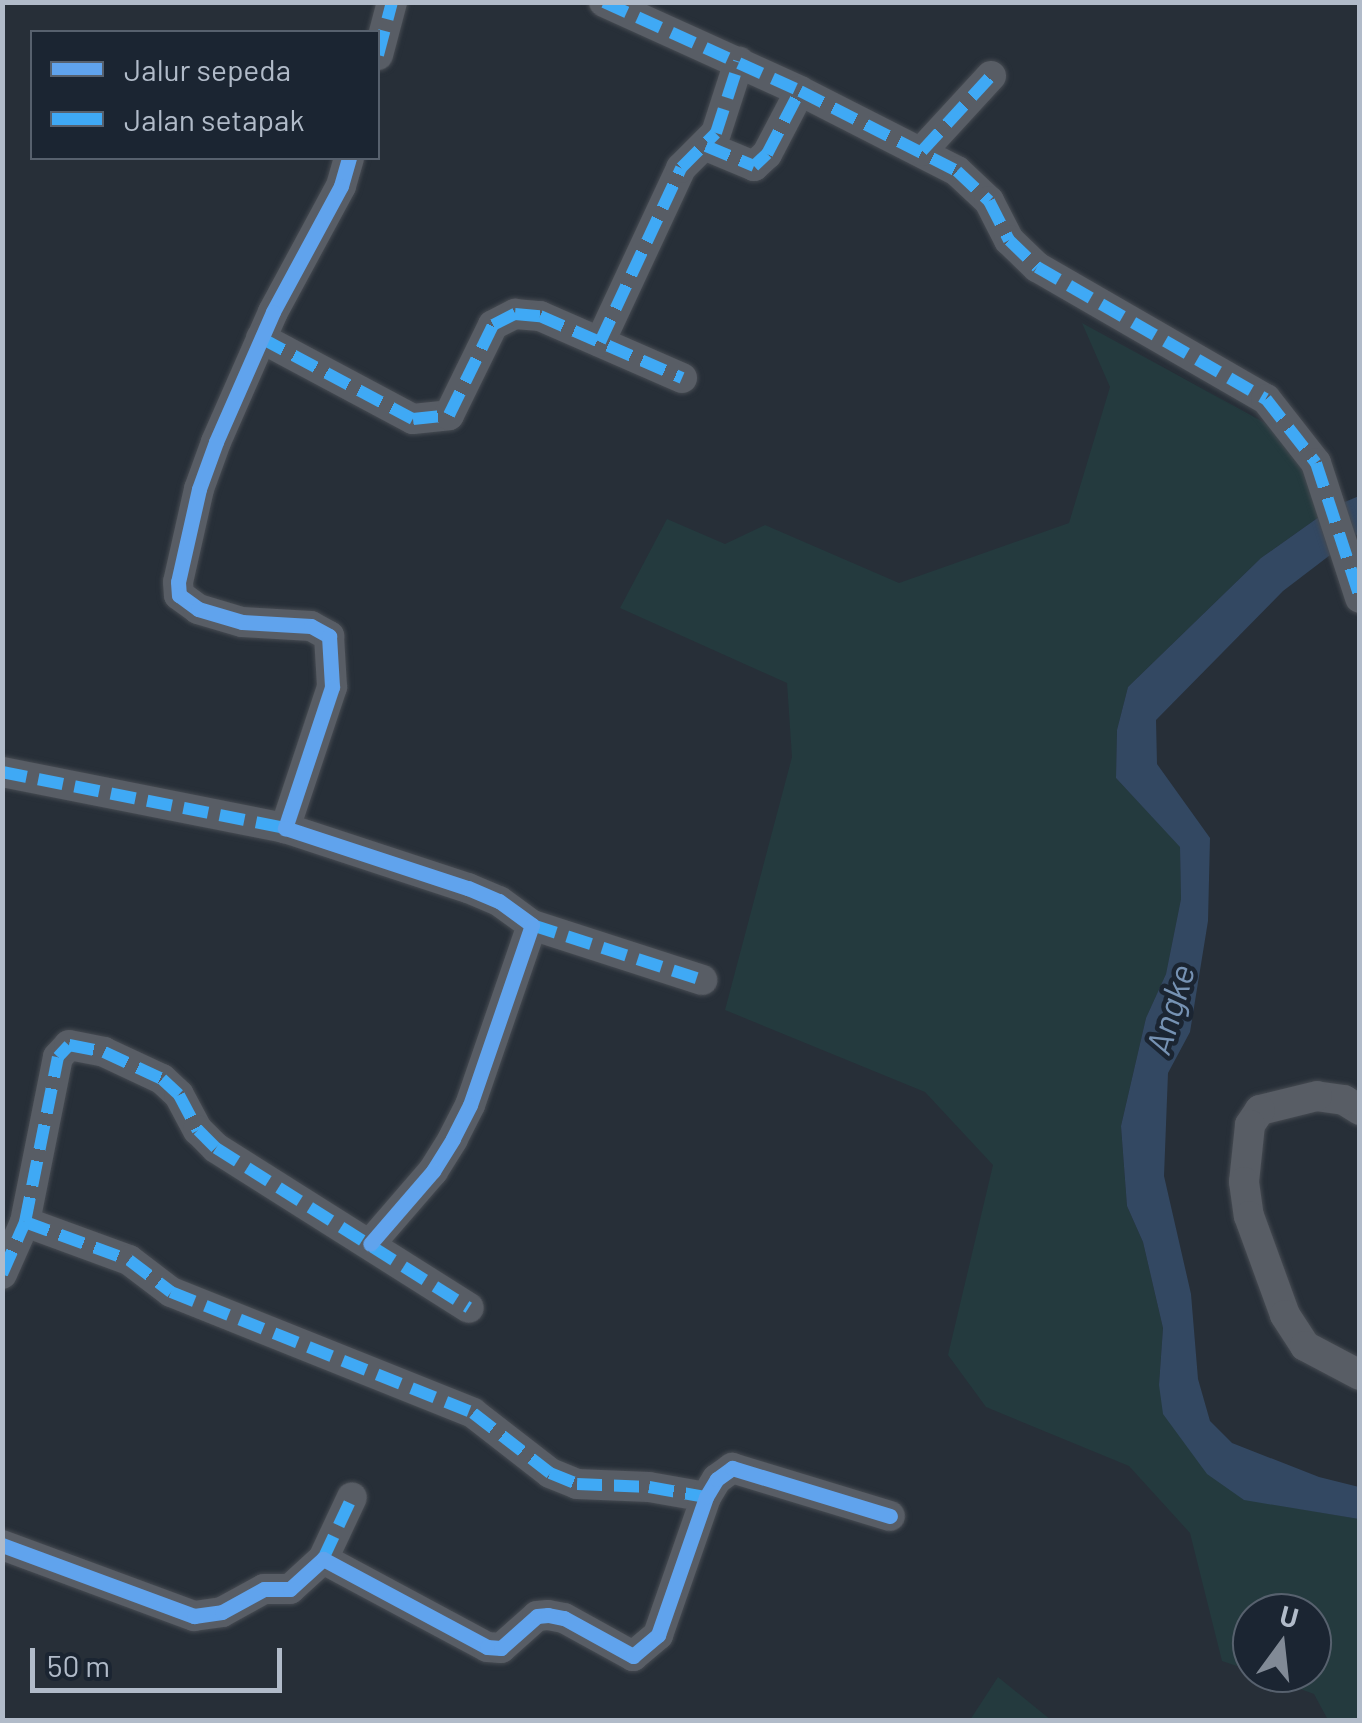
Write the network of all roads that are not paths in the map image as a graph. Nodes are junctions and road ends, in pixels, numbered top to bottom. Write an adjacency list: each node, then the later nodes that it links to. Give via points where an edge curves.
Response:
1 (392, 2): 3 (street)
2 (604, 2): 4 (street)
3 (380, 47)
4 (739, 62): 6 (street); 7 (street)
5 (991, 76): 8 (street)
6 (800, 91): 7 (street, via 754,166); 8 (street)
7 (706, 146): 11 (street, via 681,168)
8 (922, 151): 13 (street, via 976,186 1009,240 1037,268 1266,399 1316,463)
9 (347, 160): 10 (street)
10 (261, 338): 11 (street, via 413,419 449,415 494,325 515,314 540,316); 15 (street, via 199,489 178,582 179,595 198,609 242,622 312,626 328,636 332,687)
11 (600, 342): 12 (street)
12 (682, 378)
13 (1360, 598)
14 (2, 772): 15 (street)
15 (285, 828): 16 (street, via 468,888)
16 (532, 925): 17 (street); 20 (street, via 462,1122 433,1171)
17 (702, 980)
18 (1360, 1110): 23 (street, via 1316,1096 1260,1110 1250,1125 1244,1182 1249,1216 1285,1315 1305,1346)
19 (25, 1222): 20 (street, via 58,1057 69,1045 104,1052 162,1078 216,1148); 21 (street); 24 (street, via 129,1260 171,1292 474,1413 550,1474 577,1484)
20 (370, 1244): 22 (street)
21 (2, 1274)
22 (469, 1308)
23 (1360, 1375)
24 (706, 1497): 26 (street, via 732,1468); 28 (street, via 658,1635 633,1656 564,1618 548,1616 537,1616 501,1648 487,1647)
25 (352, 1498): 28 (street)
26 (890, 1516)
27 (2, 1545): 28 (street, via 194,1616 222,1612 264,1589 290,1589)
28 (323, 1559)

